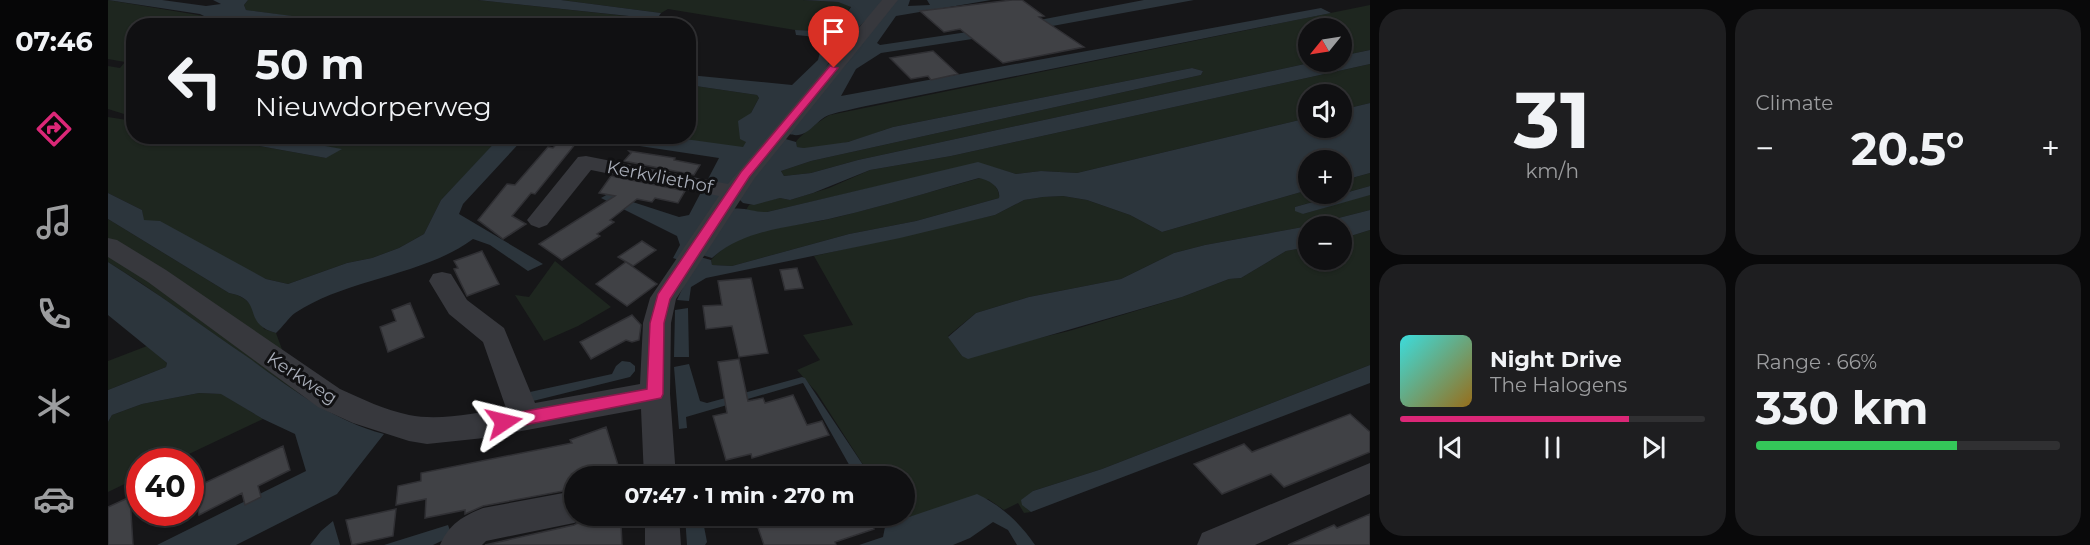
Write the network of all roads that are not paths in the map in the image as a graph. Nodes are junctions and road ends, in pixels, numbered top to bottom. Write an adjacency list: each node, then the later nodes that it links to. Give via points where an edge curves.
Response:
1 (890, 0): 2 (street)
2 (734, 192): 3 (street, Kerkvliethof, via 590,156); 6 (street, via 663,298 657,323)
3 (539, 220)
4 (108, 246): 7 (street, Kerkweg, via 157,276 296,377 364,414 428,430)
5 (442, 281): 7 (street, via 458,307 494,336)
6 (655, 394): 7 (street, Kerkweg); 8 (street)
7 (524, 419)
8 (659, 466)
9 (1370, 478): 14 (street)
10 (564, 509): 12 (street, via 483,525)
11 (662, 526): 13 (street)
12 (458, 545)
13 (663, 545)
14 (1215, 545)

